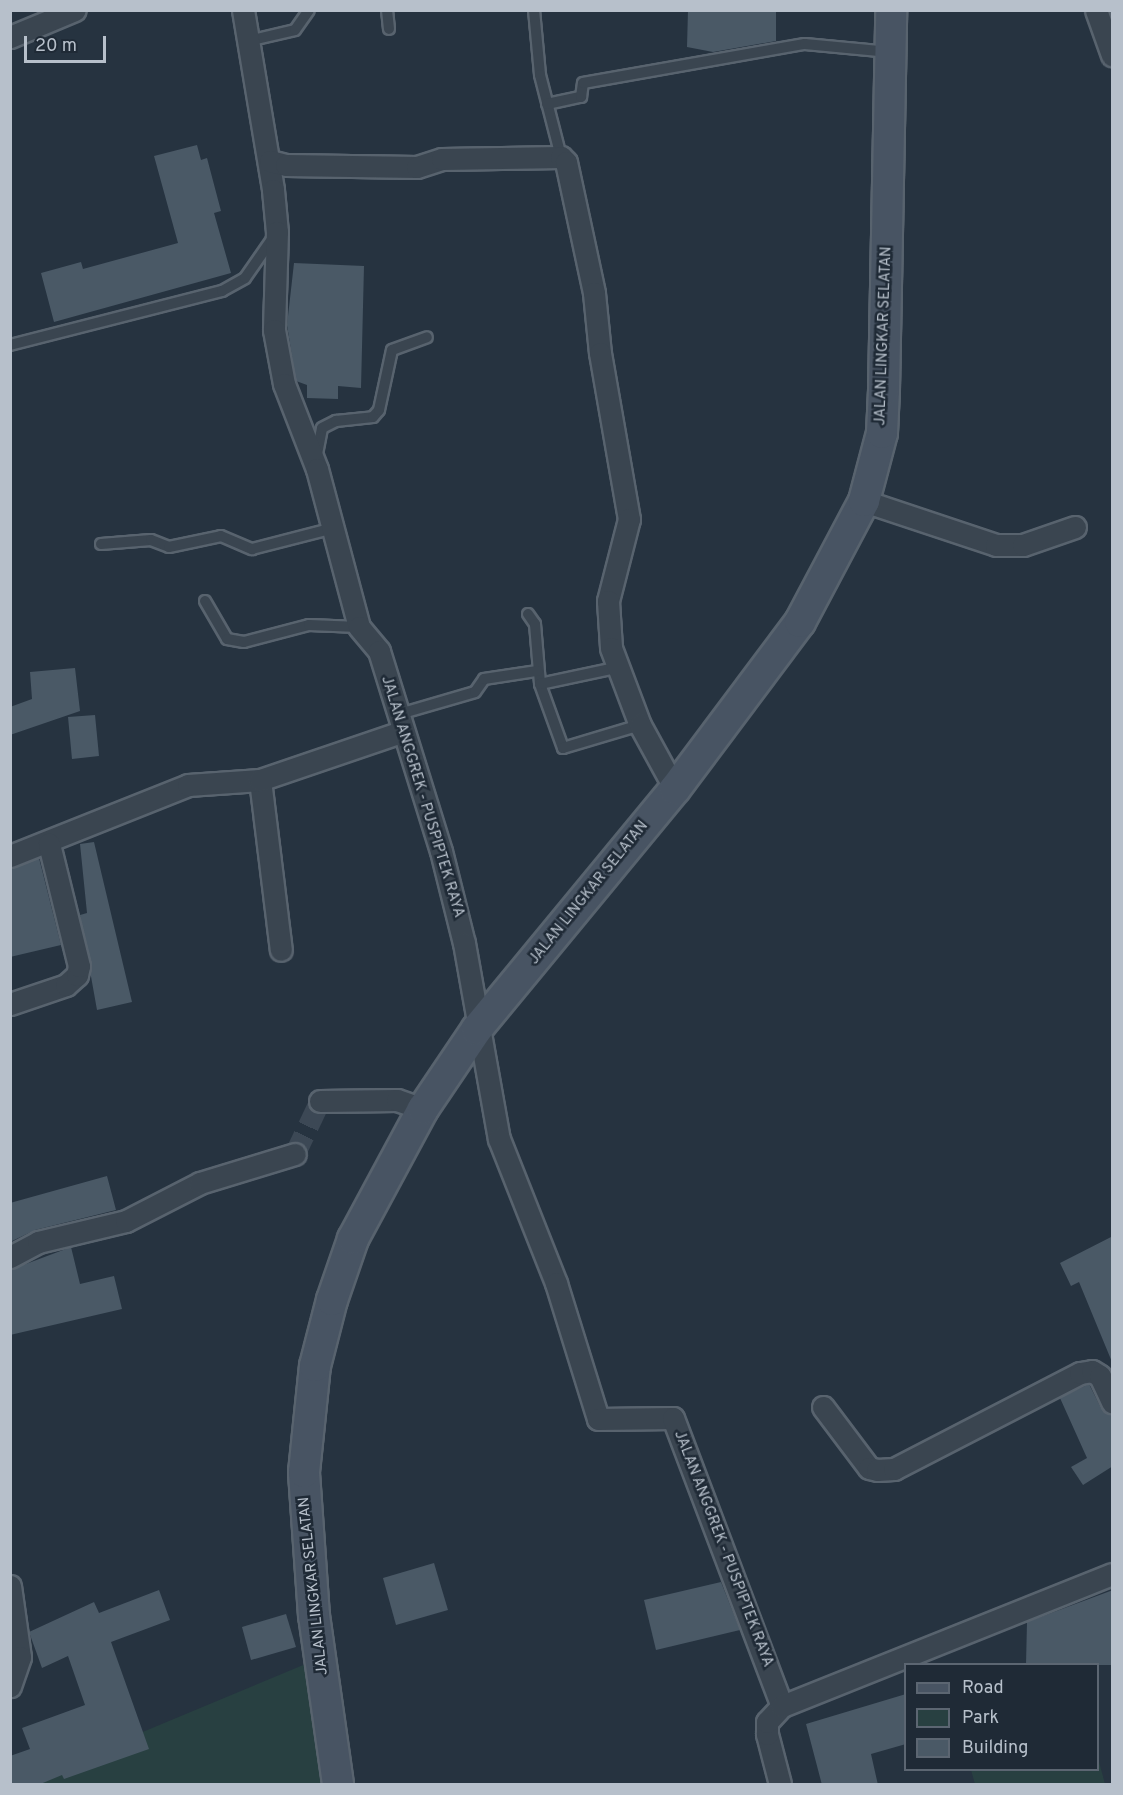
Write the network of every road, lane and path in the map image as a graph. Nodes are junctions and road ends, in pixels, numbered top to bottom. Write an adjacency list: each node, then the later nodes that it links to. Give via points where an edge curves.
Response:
1 (75, 10): 9 (street)
2 (243, 10): 10 (street, JALAN ANGGREK - PUSPIPTEK RAYA)
3 (309, 10): 10 (lane, via 295,30)
4 (387, 10): 8 (lane)
5 (534, 10): 13 (lane)
6 (1096, 10): 12 (street)
7 (892, 11): 11 (main road, JALAN LINGKAR SELATAN)
8 (389, 29)
9 (12, 32)
10 (248, 41): 15 (street, JALAN ANGGREK - PUSPIPTEK RAYA)
11 (890, 52): 13 (lane, via 805,44 583,83 581,97); 20 (main road, JALAN LINGKAR SELATAN, via 882,433)
12 (1113, 55)
13 (547, 104): 14 (lane)
14 (561, 157): 15 (street, via 442,159 417,167 286,165); 27 (street, via 570,169 594,292 600,353 629,519 608,601)
15 (270, 161): 16 (street, JALAN ANGGREK - PUSPIPTEK RAYA)
16 (277, 232): 18 (lane, via 245,278 222,291); 19 (street, JALAN ANGGREK - PUSPIPTEK RAYA, via 274,330 284,384)
17 (427, 337): 19 (lane, via 392,350 379,410 373,417 336,421 322,428)
18 (10, 345)
19 (317, 469): 22 (street, JALAN ANGGREK - PUSPIPTEK RAYA)
20 (864, 501): 21 (street, via 996,545 1023,545); 33 (main road, JALAN LINGKAR SELATAN, via 800,622)
21 (1075, 527)
22 (334, 528): 23 (lane, via 252,549 221,536 169,547 151,540); 26 (street, JALAN ANGGREK - PUSPIPTEK RAYA)
23 (101, 544)
24 (205, 601): 26 (lane, via 228,639 244,642 309,625)
25 (528, 614): 28 (lane, via 535,624)
26 (359, 627): 30 (street, JALAN ANGGREK - PUSPIPTEK RAYA, via 379,651)
27 (615, 669): 29 (lane); 31 (street)
28 (537, 672): 29 (lane); 30 (lane, via 484,680 475,692)
29 (540, 684): 31 (lane, via 563,748)
30 (398, 724): 32 (street); 38 (street, JALAN ANGGREK - PUSPIPTEK RAYA, via 413,757 444,862 464,943)
31 (640, 725): 33 (street)
32 (260, 780): 34 (street, via 188,785); 36 (street)
33 (675, 789): 38 (main road, JALAN LINGKAR SELATAN)
34 (49, 844): 35 (street); 37 (street, via 79,966 77,975 66,985)
35 (10, 856)
36 (281, 950)
37 (10, 1004)
38 (477, 1029): 40 (main road, JALAN LINGKAR SELATAN); 48 (street, JALAN ANGGREK - PUSPIPTEK RAYA, via 499,1139 556,1283 598,1419 673,1418)
39 (320, 1101): 40 (street, via 397,1100)
40 (423, 1109): 49 (main road, JALAN LINGKAR SELATAN, via 353,1239 329,1311 309,1414 304,1472 307,1544)
41 (295, 1154): 42 (street, via 200,1183 126,1221 38,1242)
42 (10, 1257)
43 (1113, 1402): 44 (street, via 1100,1376 1092,1371 1080,1373 894,1468 877,1470 869,1468)
44 (824, 1407)
45 (1113, 1574): 48 (street)
46 (10, 1586): 47 (street, via 20,1657)
47 (10, 1686)
48 (782, 1706): 50 (street, via 767,1722 766,1734)
49 (338, 1785)
50 (780, 1785)

